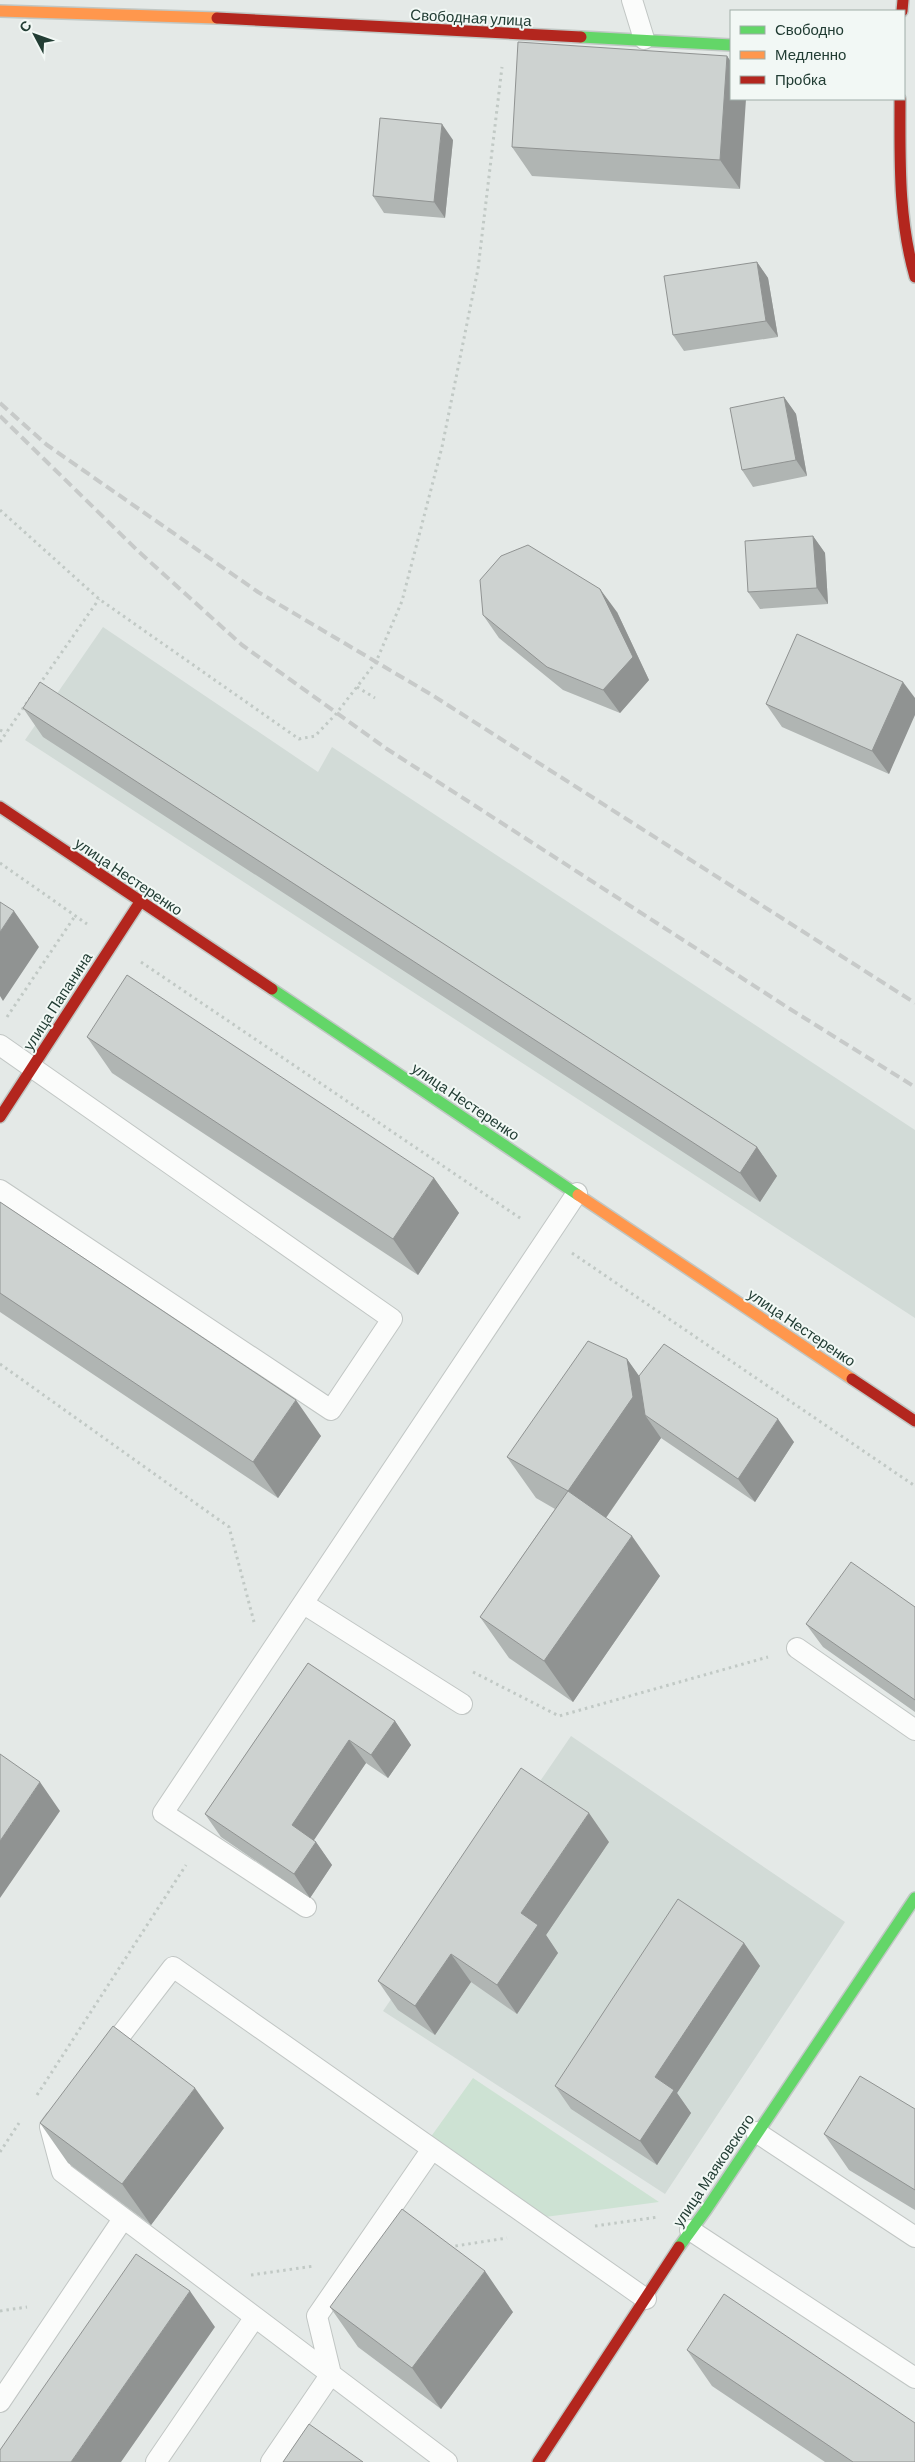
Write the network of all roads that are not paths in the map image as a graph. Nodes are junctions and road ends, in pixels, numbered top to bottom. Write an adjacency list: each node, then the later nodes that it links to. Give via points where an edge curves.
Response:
1 (198, 0): 4 (lane)
2 (632, 0): 5 (lane)
3 (0, 11): 4 (street, Свободная улица)
4 (211, 18): 5 (street, Свободная улица)
5 (644, 39): 6 (street, Свободная улица)
6 (730, 46)
7 (900, 100): 8 (street, via 901,216)
8 (915, 277)
9 (0, 807): 10 (street, улица Нестеренко)
10 (140, 902): 12 (street, улица Папанина); 15 (street, улица Нестеренко)
11 (0, 1045): 12 (lane)
12 (32, 1067): 13 (street, улица Папанина); 14 (lane, via 392,1320 331,1410)
13 (0, 1117)
14 (0, 1190)
15 (577, 1193): 16 (street, улица Нестеренко); 17 (lane)
16 (915, 1421)
17 (304, 1604): 19 (lane); 22 (lane, via 163,1813)
18 (797, 1648): 20 (lane)
19 (462, 1704)
20 (915, 1730)
21 (915, 1898): 25 (street, улица Маяковского)
22 (306, 1907)
23 (97, 2066): 26 (lane, via 173,1968)
24 (67, 2104): 27 (lane, via 50,2127 62,2172)
25 (756, 2132): 28 (street, улица Маяковского); 29 (lane)
26 (432, 2149): 30 (lane); 32 (lane, via 317,2316)
27 (123, 2219): 31 (lane); 34 (lane)
28 (690, 2230): 30 (street, улица Маяковского); 33 (lane)
29 (915, 2237)
30 (646, 2299): 35 (street, улица Маяковского)
31 (255, 2317): 32 (lane); 36 (lane)
32 (331, 2374): 37 (lane); 38 (lane)
33 (915, 2378)
34 (0, 2402)
35 (545, 2459)
36 (156, 2462)
37 (272, 2462)
38 (447, 2462)

